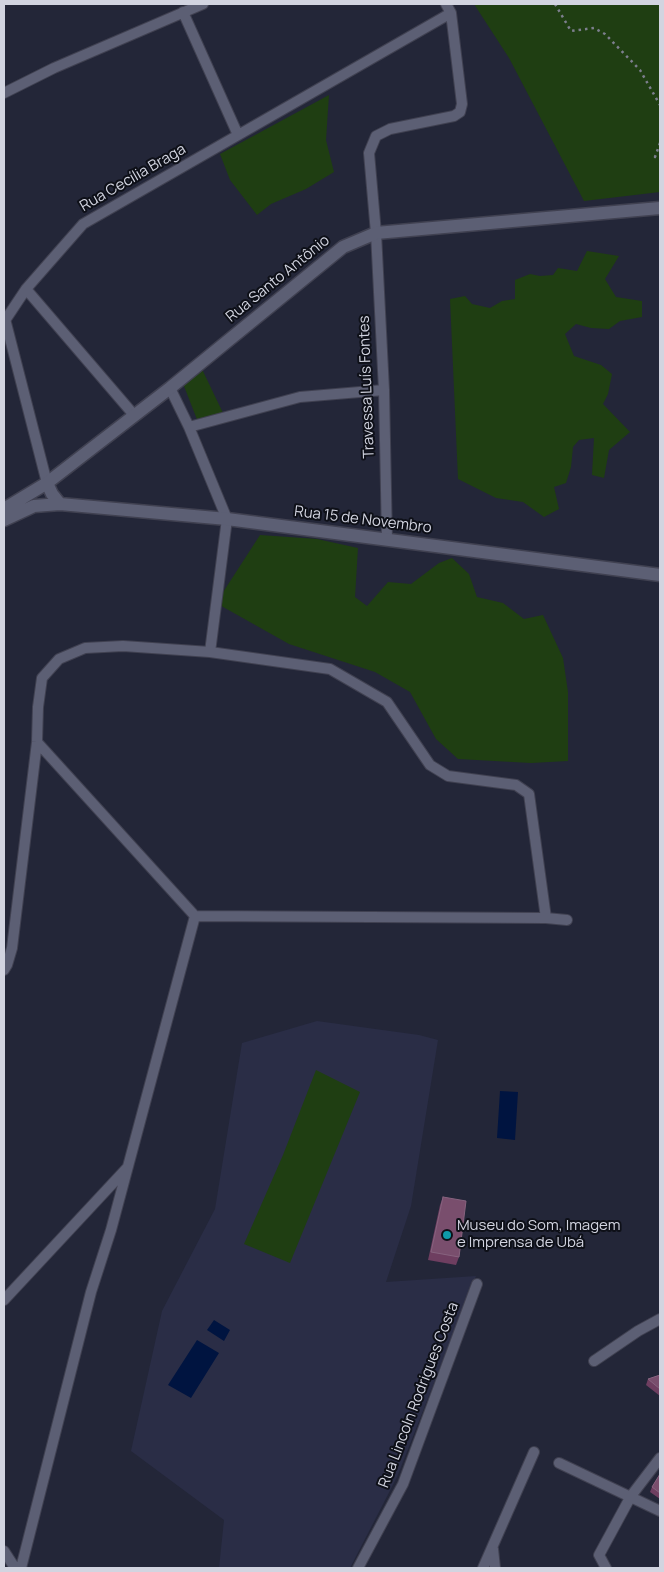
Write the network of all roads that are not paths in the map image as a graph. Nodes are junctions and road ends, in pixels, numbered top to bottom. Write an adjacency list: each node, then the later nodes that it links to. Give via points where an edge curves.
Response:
1 (203, 4): 3 (street)
2 (446, 4): 4 (street)
3 (183, 12): 5 (street); 6 (street)
4 (451, 14): 6 (street, Rua Cecília Braga); 8 (street, Travessa Luís Fontes, via 462,104 460,112 454,116 390,128 376,136 369,153)
5 (4, 93)
6 (238, 135): 9 (street, Rua Cecília Braga, via 83,224)
7 (660, 208): 8 (street, Rua Santo Antônio)
8 (376, 233): 11 (street, Rua Santo Antônio, via 343,247); 12 (street, Travessa Luís Fontes)
9 (26, 289): 10 (street, Rua Cecília Braga); 13 (street)
10 (5, 321): 15 (street, Rua Cecília Braga)
11 (170, 388): 13 (street, Rua Santo Antônio); 14 (street)
12 (384, 390): 14 (street, via 300,397); 20 (street, Travessa Luís Fontes)
13 (134, 415): 15 (street, Rua Santo Antônio)
14 (189, 428): 18 (street)
15 (47, 483): 16 (street); 17 (street, Rua Santo Antônio)
16 (60, 504): 18 (street, Rua 15 de Novembro); 19 (street, Rua 15 de Novembro, via 34,506)
17 (4, 509)
18 (227, 519): 20 (street, Rua 15 de Novembro); 22 (street)
19 (4, 520)
20 (388, 540): 21 (street, Rua 15 de Novembro)
21 (660, 575)
22 (210, 652): 23 (street, via 123,646 85,648 59,659 42,678); 25 (street, via 330,669 387,702 430,765 448,776 516,785 529,794)
23 (37, 742): 24 (street); 27 (street, via 12,948)
24 (195, 916): 25 (street); 28 (street)
25 (546, 918): 26 (street)
26 (567, 920)
27 (4, 970)
28 (128, 1167): 30 (street); 41 (street, via 91,1292)
29 (477, 1284): 42 (street, Rua Lincoln Rodrigues Costa, via 403,1484)
30 (4, 1300)
31 (660, 1319): 32 (street)
32 (594, 1361)
33 (534, 1452): 38 (street)
34 (660, 1458): 36 (street)
35 (559, 1463): 36 (street)
36 (631, 1496): 37 (street); 45 (street, via 599,1554)
37 (660, 1511)
38 (493, 1548): 43 (street); 44 (street)
39 (4, 1551): 40 (street)
40 (15, 1568)
41 (21, 1568)
42 (358, 1568)
43 (483, 1568)
44 (496, 1568)
45 (606, 1568)

